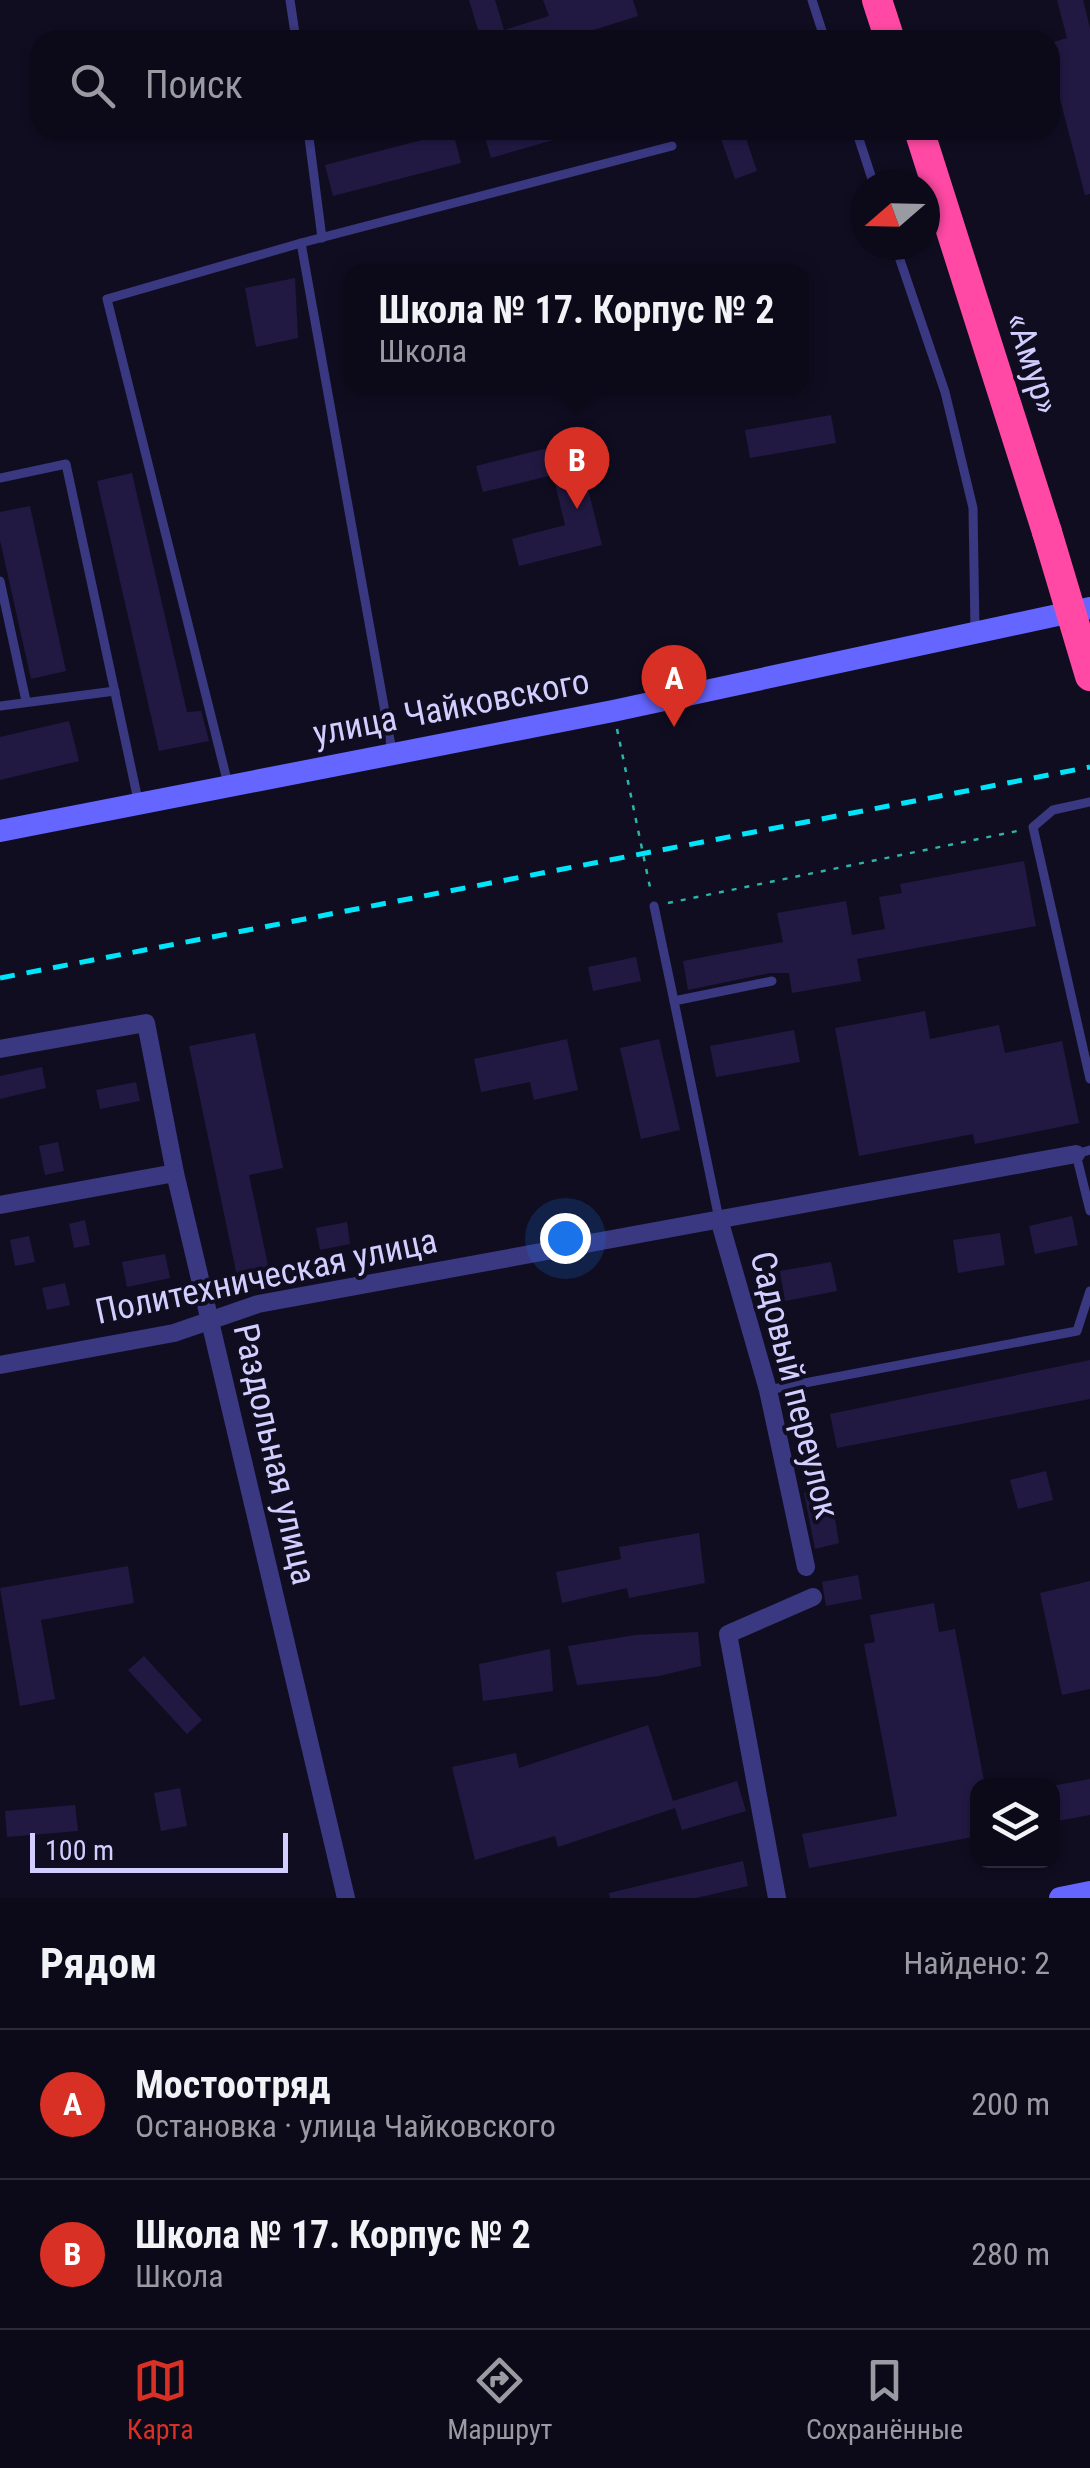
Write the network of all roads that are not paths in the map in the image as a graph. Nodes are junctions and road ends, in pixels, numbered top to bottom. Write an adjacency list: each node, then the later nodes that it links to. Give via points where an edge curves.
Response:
1 (290, 0): 4 (lane)
2 (812, 0): 5 (lane)
3 (877, 0): 6 (highway)
4 (294, 30)
5 (822, 30)
6 (887, 30)
7 (309, 140): 12 (lane)
8 (859, 140): 11 (lane)
9 (922, 140): 19 (highway, «Амур», bridge)
10 (672, 146): 12 (lane)
11 (869, 170)
12 (322, 238): 13 (lane)
13 (301, 244): 23 (lane); 24 (lane, via 107,300)
14 (900, 260): 18 (lane, via 973,508)
15 (0, 478): 20 (lane, via 66,464)
16 (0, 580): 21 (lane)
17 (1090, 608): 18 (street, улица Чайковского)
18 (975, 633): 23 (street, улица Чайковского)
19 (1090, 676)
20 (115, 692): 21 (lane); 25 (lane)
21 (26, 701): 22 (lane)
22 (0, 706)
23 (392, 754): 24 (street, улица Чайковского)
24 (228, 784): 25 (street, улица Чайковского)
25 (139, 802): 27 (street, улица Чайковского)
26 (1090, 802): 32 (lane, via 1053,810 1033,828)
27 (0, 831)
28 (654, 906): 30 (lane)
29 (772, 981): 30 (lane)
30 (674, 1002): 37 (lane)
31 (0, 1049): 34 (street, Раздольная улица, via 146,1023)
32 (1090, 1079)
33 (1083, 1152): 36 (lane); 37 (street, Политехническая улица)
34 (175, 1174): 35 (street); 39 (street, Раздольная улица)
35 (0, 1204)
36 (1090, 1211)
37 (719, 1219): 39 (street, Политехническая улица, via 258,1304); 41 (street, Садовый переулок)
38 (1090, 1291): 41 (lane, via 1077,1331)
39 (211, 1321): 40 (street, Политехническая улица); 45 (street, Раздольная улица)
40 (0, 1365)
41 (768, 1390): 42 (street, Садовый переулок)
42 (806, 1567)
43 (813, 1598): 46 (street, via 728,1634)
44 (1090, 1892): 47 (street)
45 (346, 1898)
46 (777, 1898)
47 (1060, 1898)

